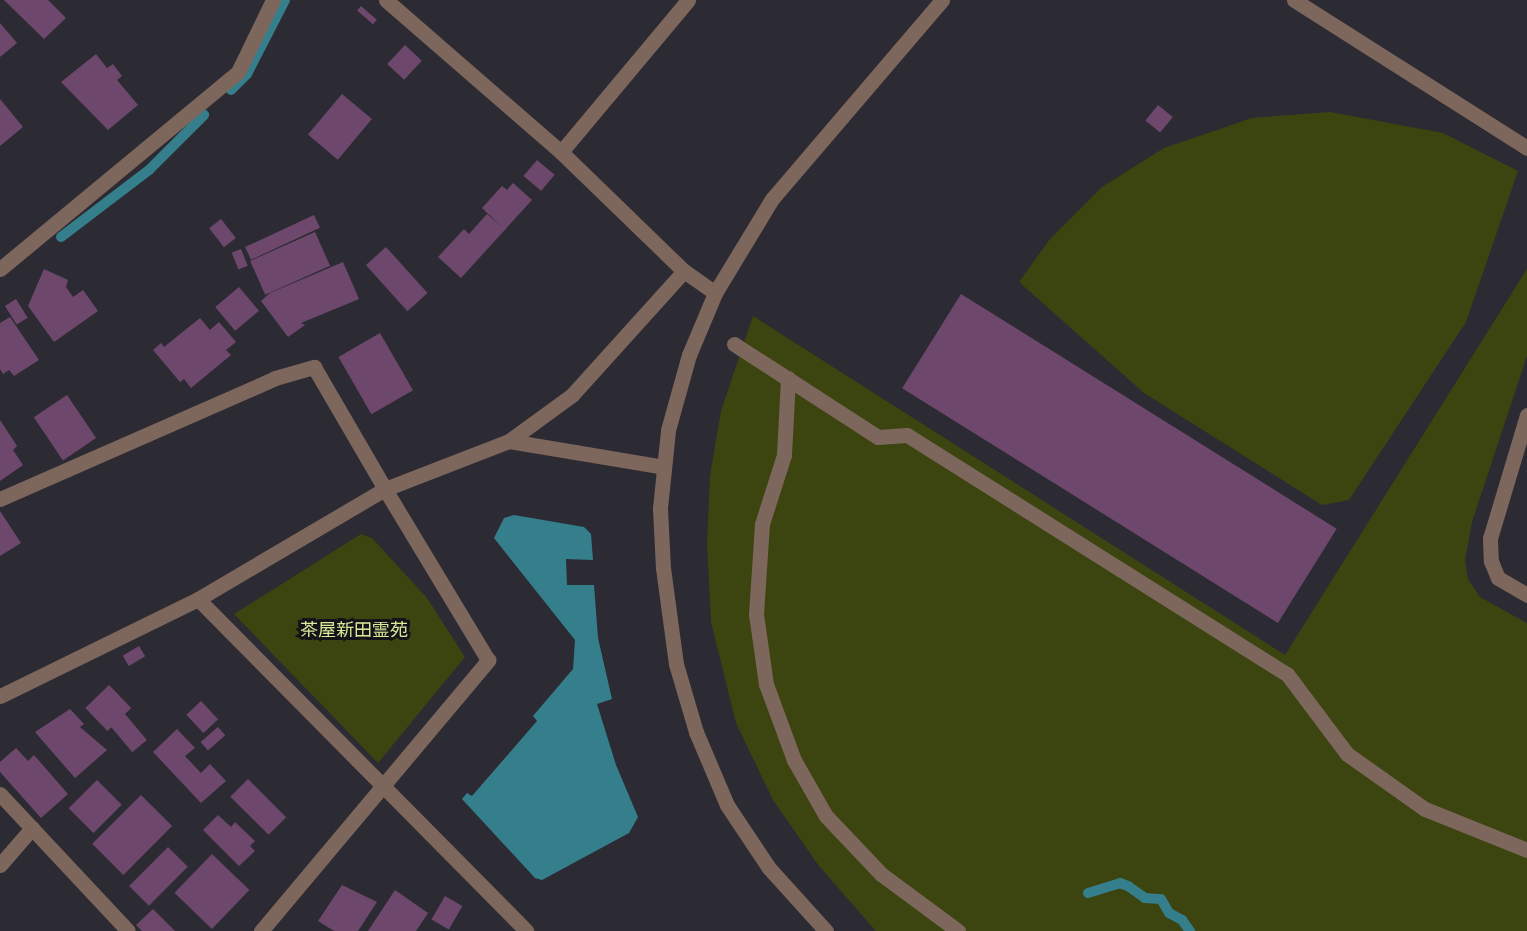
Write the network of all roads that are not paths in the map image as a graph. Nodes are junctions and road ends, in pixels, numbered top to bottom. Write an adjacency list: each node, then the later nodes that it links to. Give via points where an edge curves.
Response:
1 (273, 0): 8 (street, via 238,72)
2 (386, 0): 7 (street)
3 (688, 0): 7 (street)
4 (942, 0): 10 (street, via 772,199)
5 (1294, 0): 6 (street)
6 (1527, 148)
7 (561, 152): 9 (street)
8 (0, 269)
9 (684, 271): 10 (street); 14 (street, via 572,395)
10 (714, 293): 15 (street, via 689,356 668,430)
11 (734, 344): 12 (street)
12 (788, 378): 24 (street, via 878,436 907,435 1287,674 1347,754 1425,809); 30 (street, via 784,455 762,524 756,614 766,684 794,760 826,816 881,874)
13 (1527, 415): 18 (street, via 1490,538 1491,561 1498,578)
14 (509, 441): 15 (street); 16 (street)
15 (664, 466): 29 (street, via 660,508 663,568 676,664 696,732 727,805 769,868)
16 (385, 489): 17 (street, via 314,367 275,378); 19 (street); 21 (street, via 488,660)
17 (0, 499)
18 (1527, 595)
19 (198, 599): 20 (street); 21 (street)
20 (0, 696)
21 (383, 788): 27 (street); 28 (street)
22 (0, 794): 23 (street)
23 (32, 828): 25 (street); 26 (street)
24 (1527, 850)
25 (0, 865)
26 (128, 931)
27 (261, 931)
28 (527, 931)
29 (826, 931)
30 (958, 931)

